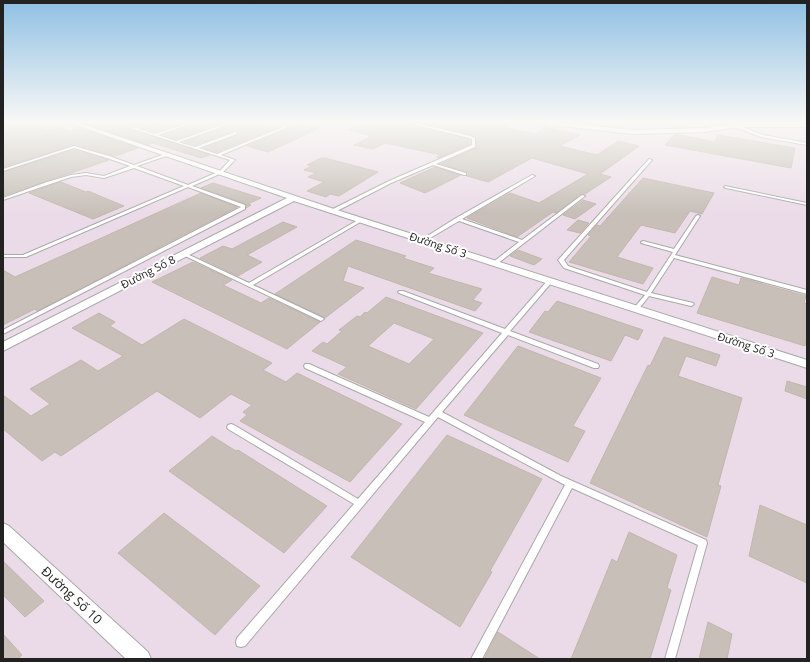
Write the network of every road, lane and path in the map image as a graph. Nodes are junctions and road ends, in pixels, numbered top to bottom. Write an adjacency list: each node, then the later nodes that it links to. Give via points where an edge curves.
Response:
1 (56, 153): 12 (lane)
2 (93, 153): 11 (lane)
3 (165, 153): 7 (street, Đường Số 3)
4 (211, 153): 8 (lane)
5 (222, 153): 8 (lane)
6 (458, 153): 10 (lane)
7 (168, 154): 11 (lane); 13 (street, Đường Số 3)
8 (217, 155): 13 (lane, via 233,160)
9 (650, 160): 37 (lane, via 561,260 566,267)
10 (433, 164): 14 (lane); 22 (lane, via 390,182)
11 (134, 166): 16 (lane); 20 (lane, via 104,177 86,174 71,176)
12 (3, 170)
13 (221, 172): 16 (lane); 19 (street, Đường Số 3)
14 (465, 174)
15 (533, 176): 24 (lane)
16 (187, 186): 31 (lane, via 24,256); 41 (lane, via 241,205 243,208)
17 (726, 187): 21 (lane)
18 (583, 196): 27 (lane)
19 (294, 198): 22 (street, Đường Số 3); 30 (street, Đường Số 8)
20 (3, 199)
21 (807, 204)
22 (333, 211): 25 (street, Đường Số 3)
23 (698, 216): 29 (lane)
24 (458, 219): 26 (lane); 27 (lane)
25 (360, 221): 26 (street, Đường Số 3); 34 (lane)
26 (423, 240): 32 (street, Đường Số 3)
27 (522, 242): 32 (lane)
28 (643, 242): 29 (lane)
29 (673, 253): 36 (lane); 37 (lane)
30 (183, 254): 34 (lane); 43 (street, Đường Số 8)
31 (3, 256)
32 (495, 263): 33 (street, Đường Số 3)
33 (550, 281): 39 (street, Đường Số 3); 42 (lane)
34 (249, 285): 40 (lane)
35 (401, 292): 42 (lane)
36 (807, 292)
37 (648, 294): 38 (lane); 39 (lane)
38 (691, 304)
39 (636, 309): 44 (street, Đường Số 3)
40 (321, 319)
41 (3, 332)
42 (506, 333): 46 (lane); 47 (lane)
43 (3, 347)
44 (807, 364)
45 (307, 366): 48 (lane)
46 (596, 366)
47 (437, 414): 48 (lane); 50 (lane)
48 (430, 421): 51 (lane)
49 (231, 427): 51 (lane)
50 (570, 482): 55 (lane); 56 (lane, via 703,543)
51 (360, 504): 53 (lane)
52 (3, 531): 54 (street, Đường Số 10)
53 (241, 642)
54 (141, 659)
55 (476, 659)
56 (670, 659)

